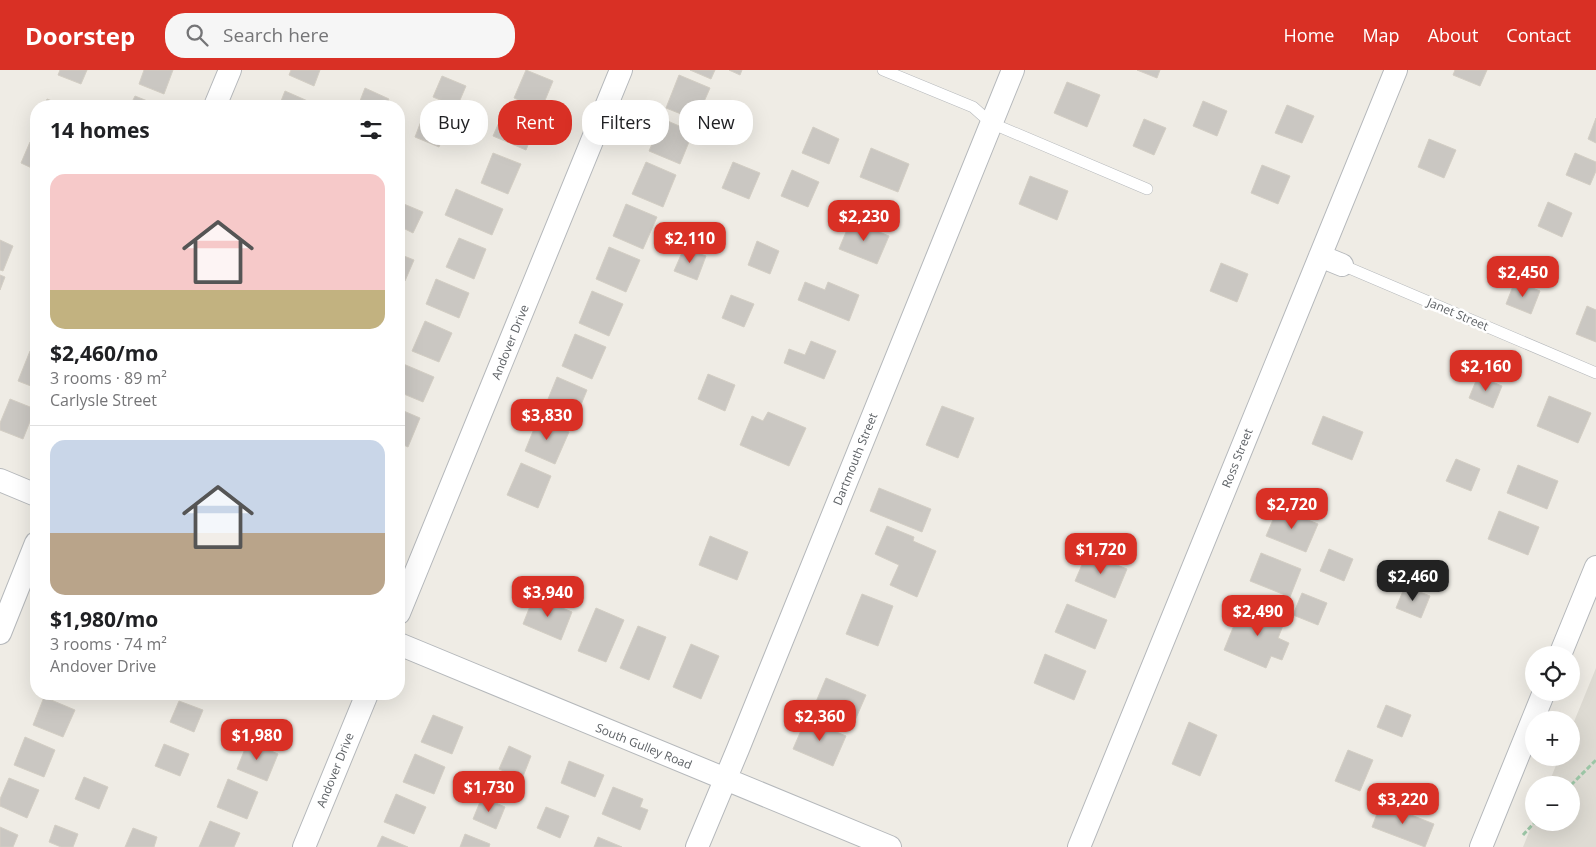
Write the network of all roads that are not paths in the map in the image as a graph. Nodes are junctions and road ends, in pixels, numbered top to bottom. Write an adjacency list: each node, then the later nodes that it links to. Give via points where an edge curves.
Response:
1 (230, 70): 6 (street)
2 (621, 70): 16 (street, Andover Drive)
3 (883, 70): 7 (lane, via 973,107)
4 (1013, 70): 7 (street, Dartmouth Street)
5 (1396, 70): 9 (street, Ross Street)
6 (218, 100)
7 (991, 123): 8 (lane); 22 (street, Dartmouth Street)
8 (1147, 189)
9 (1320, 256): 10 (street, Janet Street); 26 (street, Ross Street)
10 (1342, 265): 11 (lane, Janet Street)
11 (1596, 372)
12 (0, 480): 13 (street)
13 (30, 492)
14 (30, 558): 17 (street)
15 (1596, 567): 19 (street)
16 (405, 598)
17 (0, 633)
18 (405, 646): 22 (street, South Gulley Road)
19 (1564, 646)
20 (365, 700): 23 (street, Andover Drive)
21 (1540, 701): 27 (street)
22 (725, 779): 24 (street, Dartmouth Street); 25 (street, South Gulley Road)
23 (304, 847)
24 (696, 847)
25 (890, 847)
26 (1079, 847)
27 (1481, 847)

